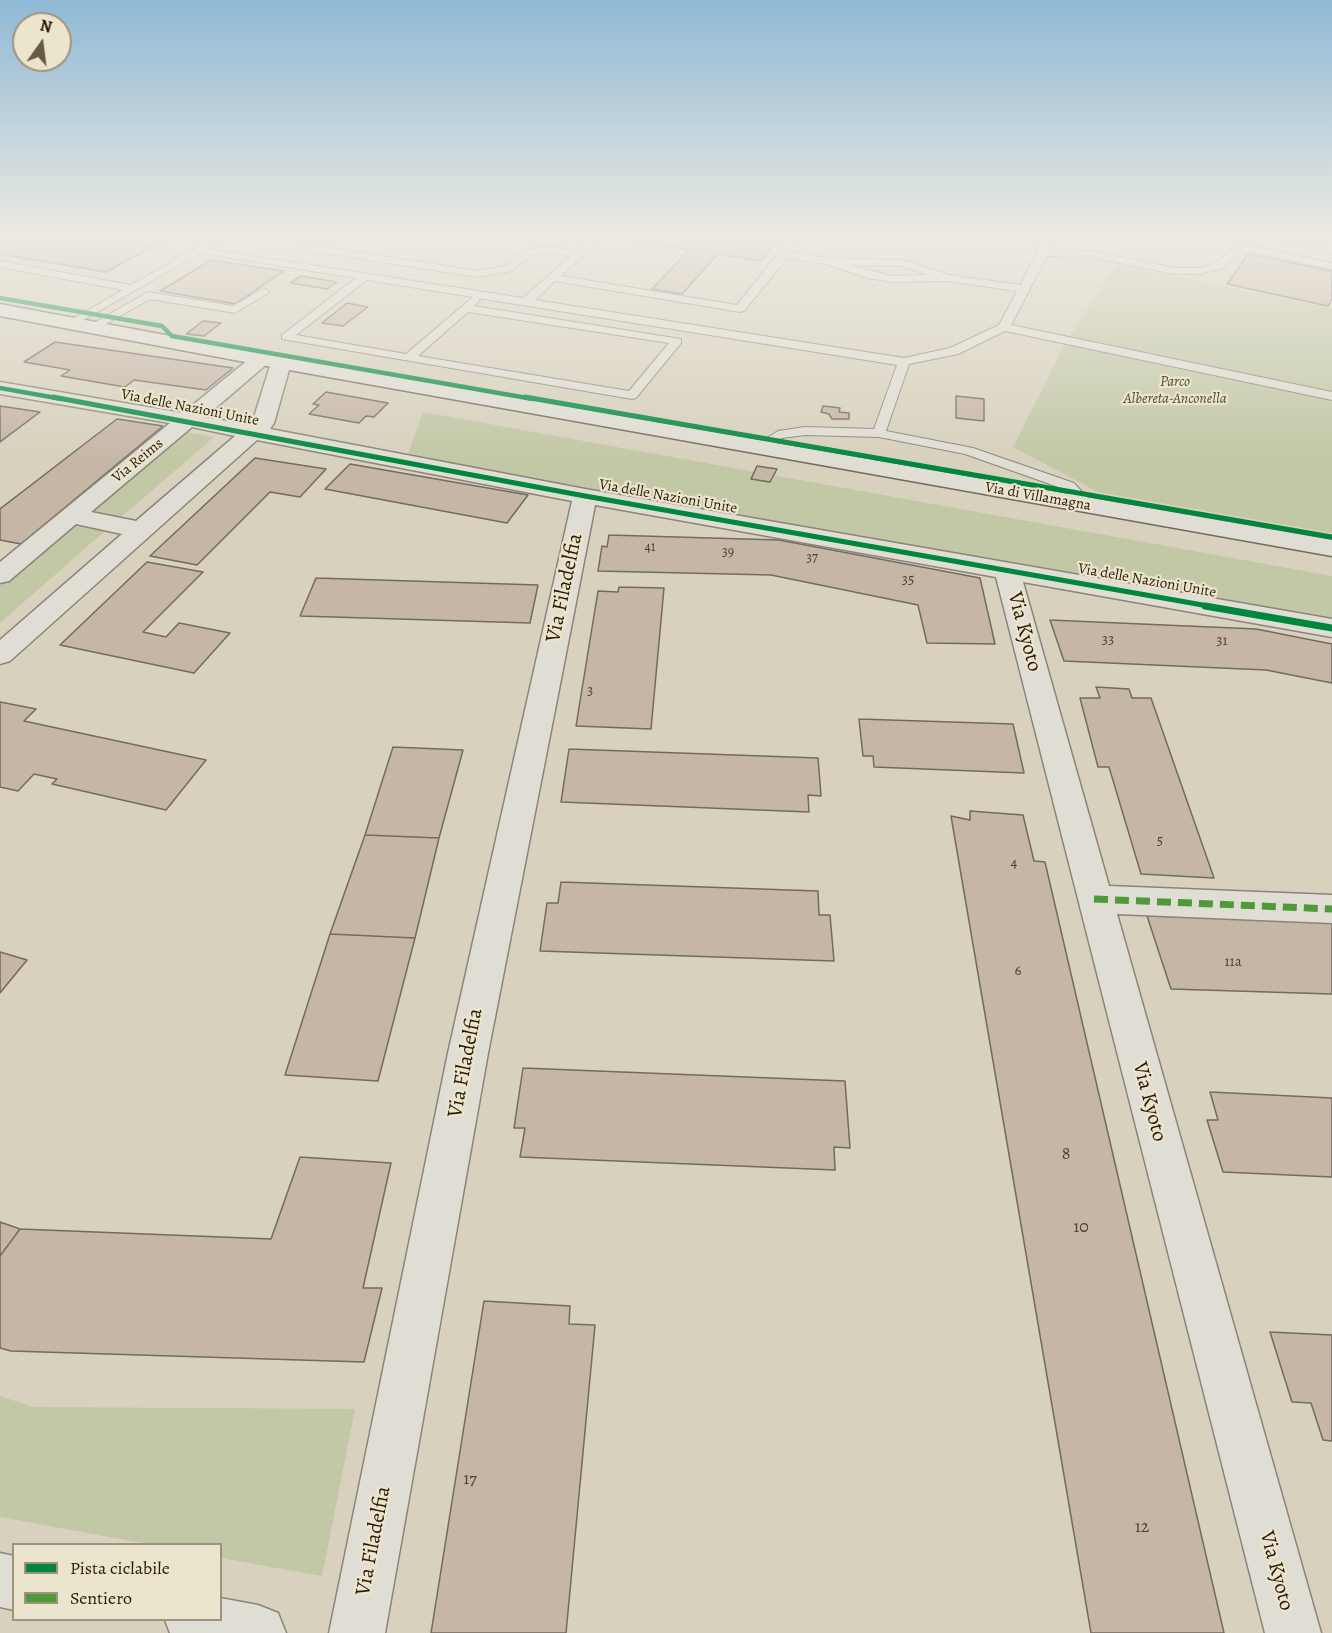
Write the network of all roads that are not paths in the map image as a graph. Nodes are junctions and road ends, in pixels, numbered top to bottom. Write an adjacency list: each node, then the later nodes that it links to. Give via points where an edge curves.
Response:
1 (1, 310): 9 (street, Via di Villamagna)
2 (103, 310): 9 (lane)
3 (115, 310): 9 (lane)
4 (321, 310): 11 (lane, via 286,337)
5 (463, 310): 11 (lane)
6 (480, 310): 11 (lane, via 677,341 632,395)
7 (584, 310): 13 (lane)
8 (1013, 310): 10 (lane)
9 (83, 325): 12 (street, Via di Villamagna)
10 (1004, 327): 13 (lane, via 954,351); 15 (lane)
11 (409, 358)
12 (271, 361): 16 (street, Via Reims); 17 (street, via 263,423); 19 (street, Via di Villamagna)
13 (904, 362): 18 (lane)
14 (0, 388): 16 (street, Via delle Nazioni Unite)
15 (1332, 396)
16 (188, 420): 17 (street, Via delle Nazioni Unite); 22 (street, Via Reims)
17 (252, 433): 20 (street, Via delle Nazioni Unite); 23 (street)
18 (879, 433): 19 (lane, via 805,431 778,435); 21 (lane, via 968,451 1069,486)
19 (758, 448): 21 (street, Via di Villamagna)
20 (585, 496): 25 (street, Via delle Nazioni Unite); 33 (street, Via Filadelfia, via 468,1053)
21 (1088, 506): 24 (street, Via di Villamagna)
22 (71, 516): 23 (street); 26 (street, Via Reims)
23 (142, 530): 28 (street)
24 (1332, 548)
25 (1007, 570): 27 (street, Via delle Nazioni Unite); 29 (street, Via Kyoto)
26 (0, 575)
27 (1332, 628)
28 (3, 650)
29 (1094, 898): 30 (street); 34 (street, Via Kyoto)
30 (1332, 909)
31 (197, 1621): 32 (street)
32 (258, 1633)
33 (357, 1633)
34 (1293, 1633)

